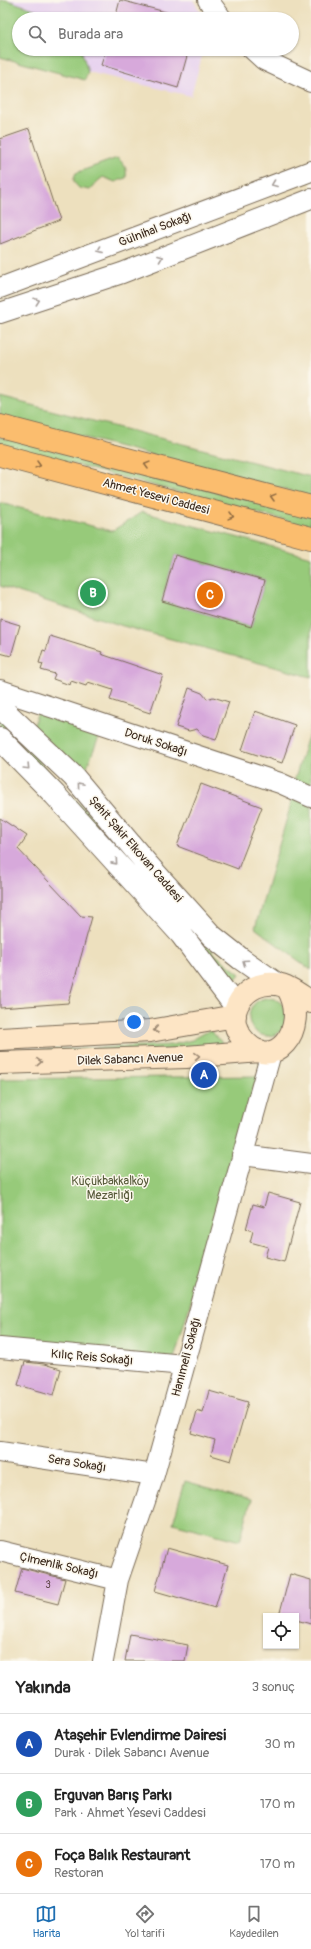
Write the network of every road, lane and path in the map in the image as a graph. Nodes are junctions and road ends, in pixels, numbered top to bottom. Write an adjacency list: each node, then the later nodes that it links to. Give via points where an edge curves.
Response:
1 (208, 0): 2 (street)
2 (217, 12)
3 (260, 56): 4 (street)
4 (311, 82)
5 (311, 171): 7 (street, Gülnihal Sokağı, one-way to 7)
6 (311, 199): 8 (street, one-way to 6, via 122,272)
7 (0, 288)
8 (0, 313)
9 (0, 426): 11 (main road, one-way to 9)
10 (0, 454): 12 (main road, Ahmet Yesevi Caddesi, one-way to 12)
11 (311, 507)
12 (311, 538)
13 (0, 690): 16 (street, Doruk Sokağı, via 280,783)
14 (0, 707): 17 (street, Şehit Şakir Elkovan Caddesi, one-way to 14, via 241,959 212,936 73,776)
15 (0, 739): 19 (street, Şehit Şakir Elkovan Caddesi, one-way to 19, via 55,795 181,934)
16 (311, 797)
17 (283, 986): 18 (main road); 19 (main road, via 265,984 254,987 244,994); 21 (main road, via 297,996 305,1018 303,1030 296,1041)
18 (311, 1002)
19 (236, 1011): 20 (main road, one-way to 20, via 150,1031); 21 (main road, via 236,1027 241,1038 250,1046)
20 (0, 1038)
21 (280, 1051): 22 (main road, Dilek Sabancı Avenue, one-way to 21); 23 (street, Hanımeli Sokağı)
22 (0, 1064)
23 (242, 1155): 24 (street); 26 (street, Hanımeli Sokağı)
24 (311, 1164)
25 (0, 1348): 26 (street, Kılıç Reis Sokağı)
26 (184, 1365): 28 (street, Hanımeli Sokağı)
27 (0, 1452): 28 (street, Sera Sokağı)
28 (154, 1475): 30 (street, Hanımeli Sokağı)
29 (0, 1551): 30 (street, Çimenlik Sokağı)
30 (118, 1580): 31 (street, Hanımeli Sokağı)
31 (103, 1661)

